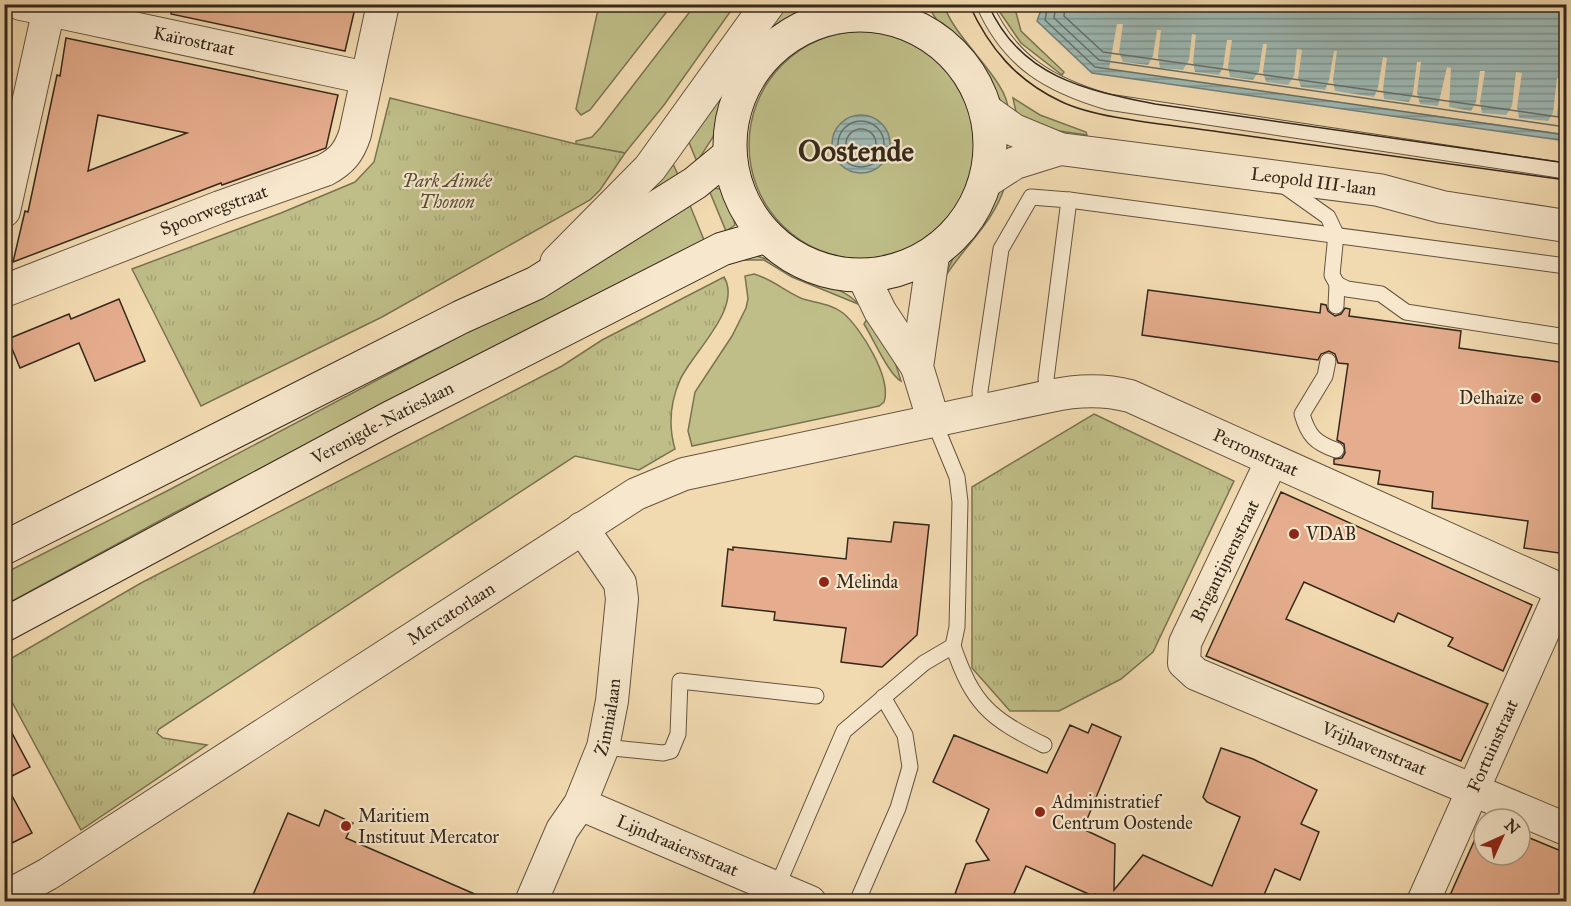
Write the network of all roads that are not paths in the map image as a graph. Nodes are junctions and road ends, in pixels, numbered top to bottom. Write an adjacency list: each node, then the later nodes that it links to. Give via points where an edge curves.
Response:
1 (383, 4): 7 (street, Spoorwegstraat)
2 (768, 4): 22 (main road, via 650,168)
3 (984, 4): 11 (lane, via 1004,40 1023,60 1041,75 1081,94 1130,105)
4 (40, 7): 7 (street, Kaïrostraat); 15 (street)
5 (847, 9): 6 (main road); 10 (main road, via 786,37 762,59 744,83 734,114)
6 (905, 13): 8 (main road, via 969,73)
7 (367, 78): 24 (street, Spoorwegstraat, via 355,134 340,162)
8 (986, 110): 9 (street, Leopold III-laan, via 1014,130); 13 (main road, via 991,146)
9 (1060, 149): 12 (street, Leopold III-laan); 13 (street, Leopold III-laan, via 1015,163)
10 (729, 155): 18 (main road, via 747,211); 22 (main road, via 686,189)
11 (1566, 171)
12 (1269, 176): 16 (street, Leopold III-laan, via 1379,190 1442,207); 17 (lane, via 1319,209)
13 (987, 181): 19 (main road, via 970,219)
14 (1069, 200): 17 (lane); 29 (lane, via 1047,379); 30 (lane, via 1031,197 1001,249)
15 (4, 211)
16 (1566, 226)
17 (1336, 234): 20 (lane); 23 (lane, via 1332,275)
18 (767, 236): 21 (main road, via 794,258 832,272); 37 (main road, Verenigde-Natieslaan, via 722,249 398,413)
19 (933, 256): 21 (main road, via 912,267); 28 (street)
20 (1566, 266)
21 (864, 278): 28 (street, via 880,311)
22 (536, 283): 35 (main road, via 462,316)
23 (1337, 284): 25 (lane); 26 (lane, via 1381,294 1406,312)
24 (4, 291)
25 (1336, 306)
26 (1566, 337)
27 (1328, 361): 32 (lane, via 1325,376 1302,414 1308,433 1318,443)
28 (917, 367): 31 (street)
29 (1050, 396): 30 (street, Perronstraat); 33 (street, Perronstraat, via 1074,391 1130,396)
30 (981, 411): 31 (street, Perronstraat)
31 (933, 419): 34 (street, Mercatorlaan, via 684,474 636,494); 38 (lane, via 957,477 960,502 957,627)
32 (1336, 450)
33 (1272, 460): 36 (street, Perronstraat); 39 (street, Brigantijnenstraat, via 1185,644)
34 (582, 528): 43 (street, Zinnialaan, via 620,584 622,599 612,701); 48 (street, Mercatorlaan, via 307,708)
35 (4, 548)
36 (1564, 591): 44 (street, Fortuinstraat)
37 (4, 625)
38 (953, 646): 41 (lane, via 924,663); 42 (lane, via 965,681 980,702 999,721)
39 (1184, 663): 44 (street, Vrijhavenstraat, via 1196,674)
40 (816, 696): 43 (lane, via 680,681 678,734 671,751)
41 (883, 697): 47 (lane, via 844,731); 51 (lane, via 905,735 910,767 898,808)
42 (1044, 745)
43 (603, 747): 45 (street, Zinnialaan)
44 (1472, 790): 46 (street, Vrijhavenstraat); 52 (street, Fortuinstraat)
45 (579, 804): 47 (street, Lijndraaiersstraat); 49 (street, Zinnialaan, via 562,830)
46 (1566, 829)
47 (777, 887): 50 (street, Lijndraaiersstraat)
48 (4, 898)
49 (531, 902)
50 (810, 902)
51 (857, 902)
52 (1423, 902)

